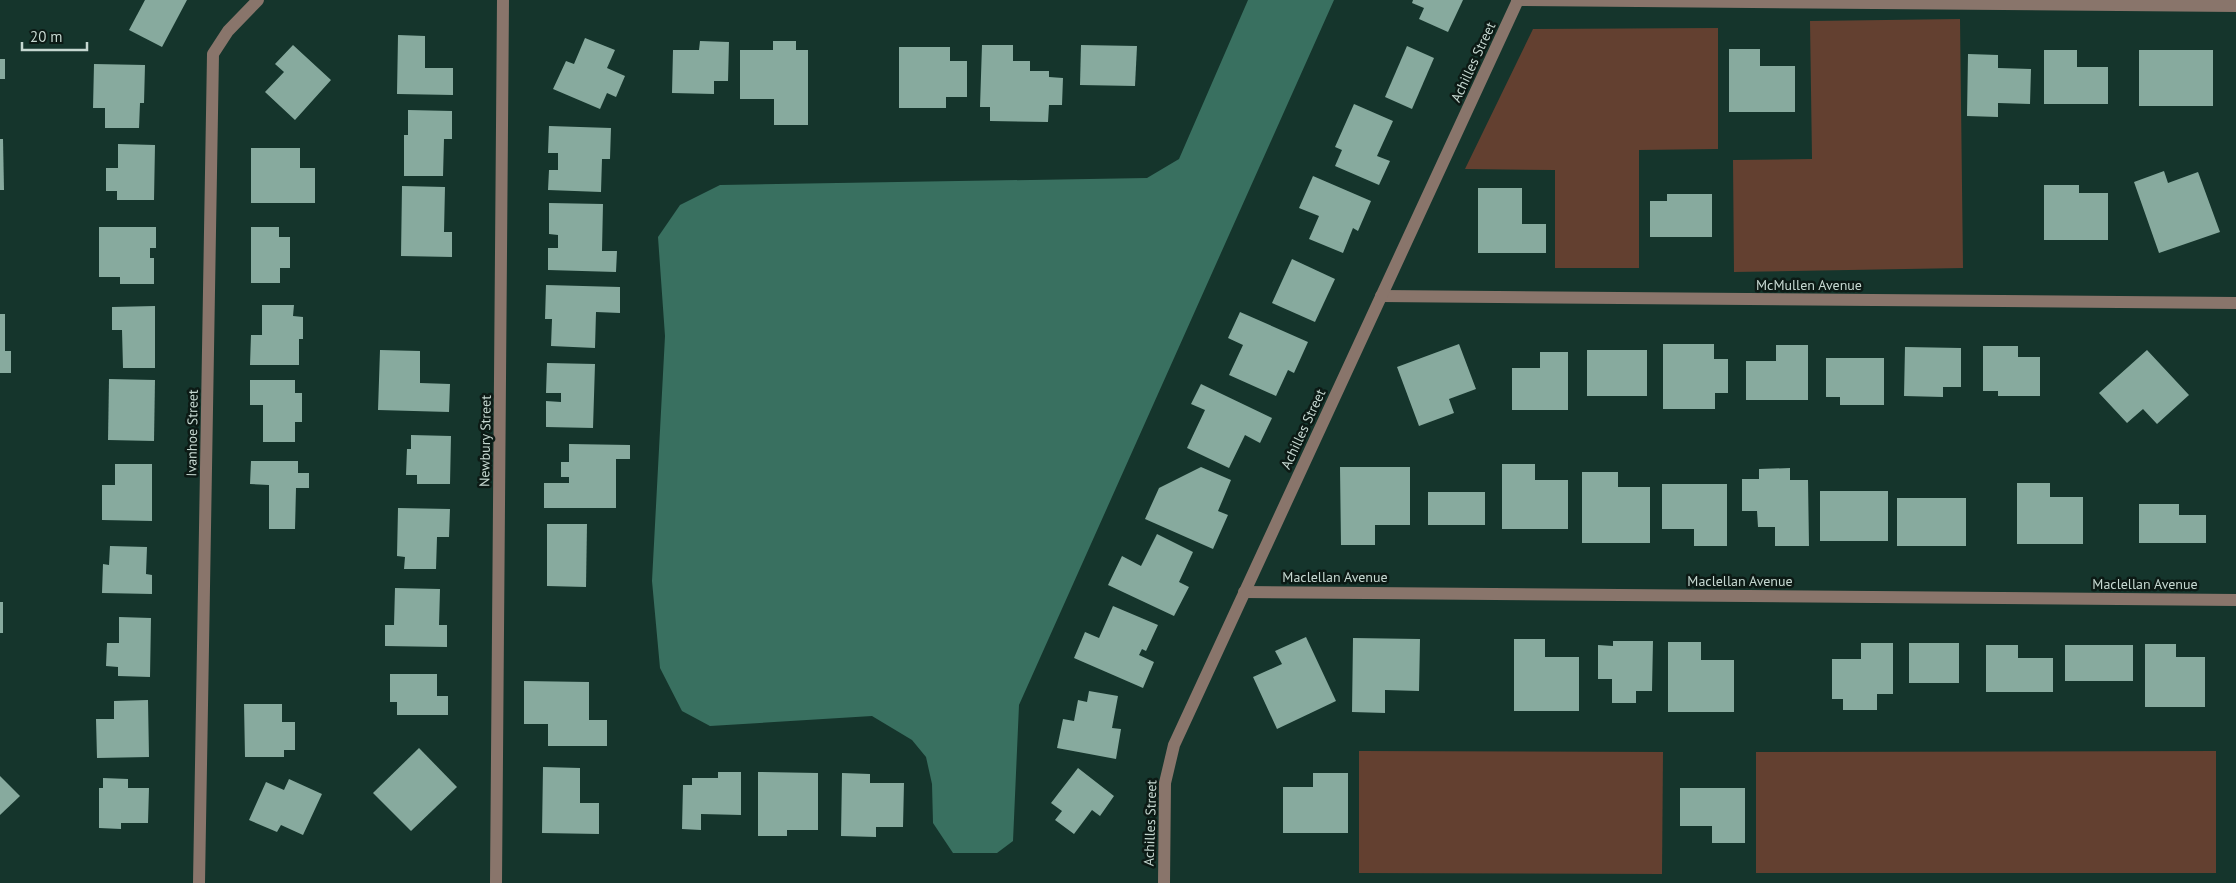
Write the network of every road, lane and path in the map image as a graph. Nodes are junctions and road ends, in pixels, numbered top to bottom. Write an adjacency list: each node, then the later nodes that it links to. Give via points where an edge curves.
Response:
1 (258, 0): 9 (street, Ivanhoe Street, via 228,31 214,54)
2 (503, 0): 10 (street, Newbury Street)
3 (1518, 0): 4 (street); 5 (street, Achilles Street)
4 (2236, 6)
5 (1381, 296): 6 (street, McMullen Avenue); 7 (street, Achilles Street)
6 (2236, 303)
7 (1244, 592): 8 (street, Maclellan Avenue); 11 (street, Achilles Street, via 1174,745 1165,783)
8 (2236, 600)
9 (199, 883)
10 (496, 883)
11 (1164, 883)

